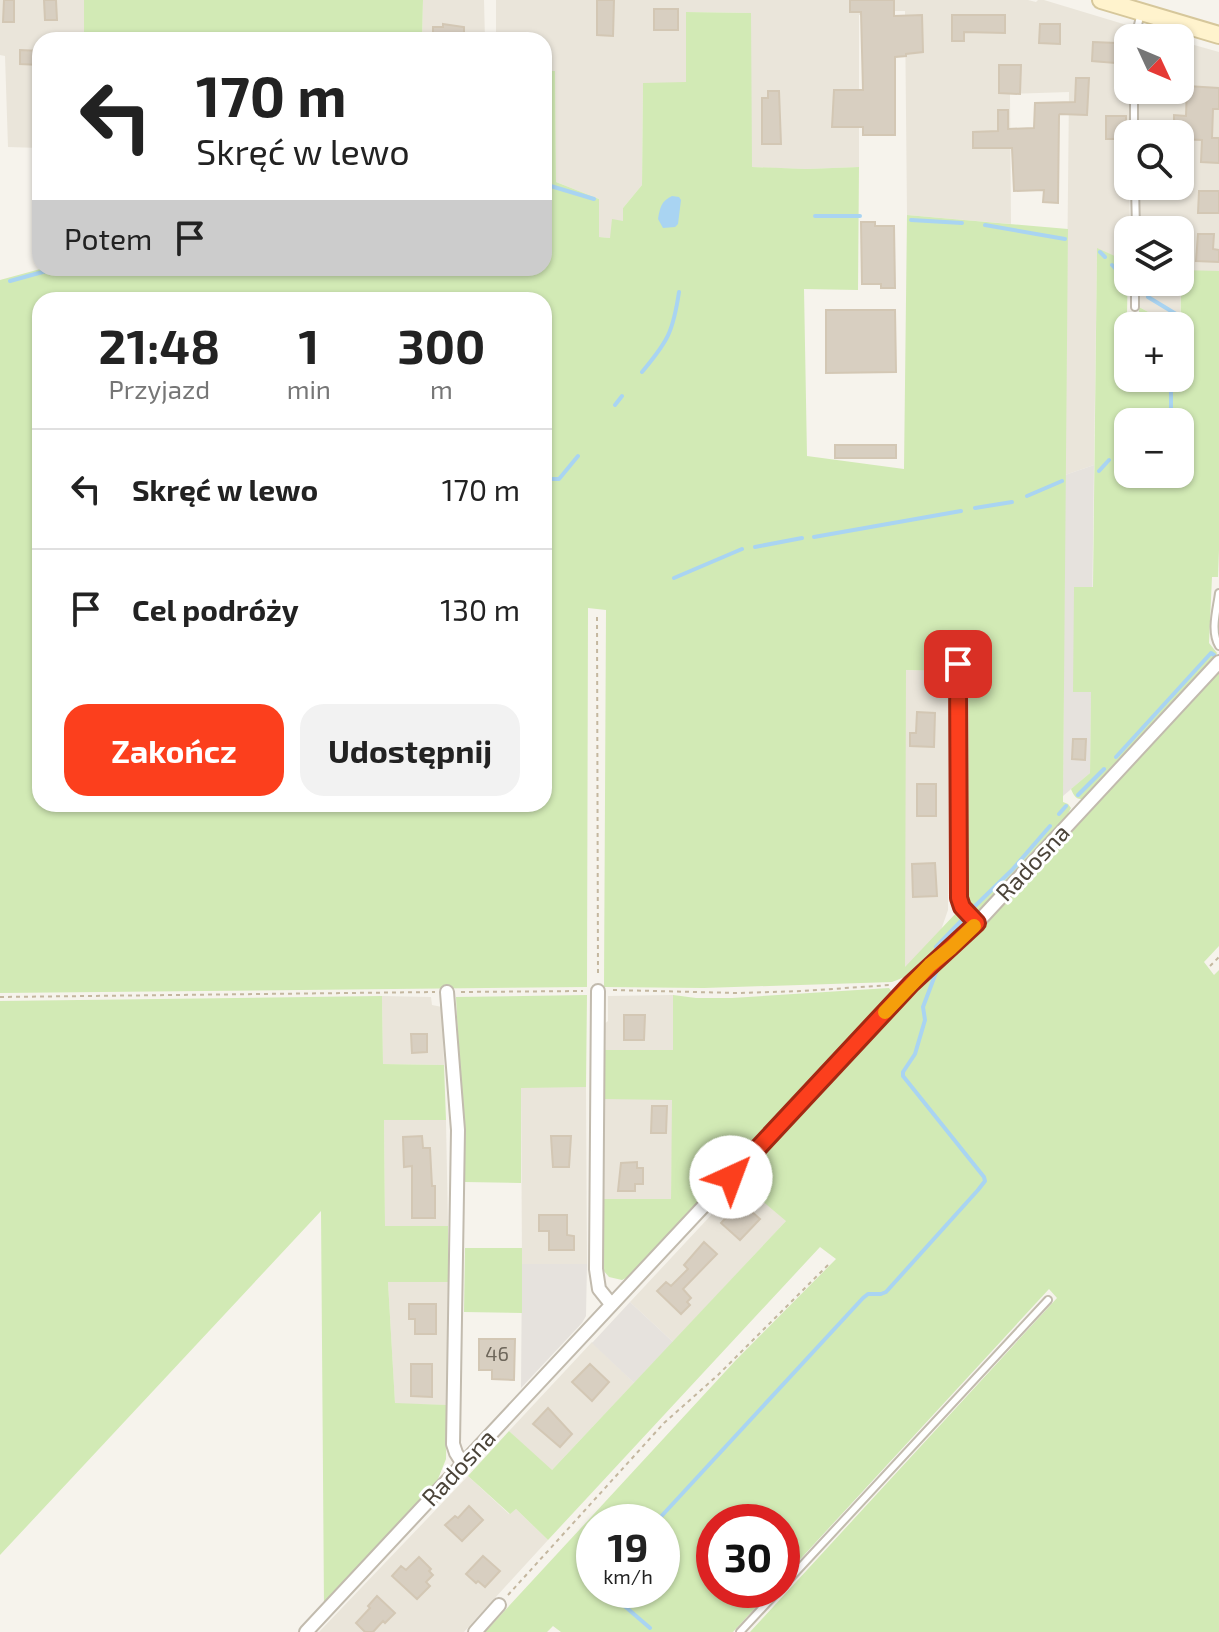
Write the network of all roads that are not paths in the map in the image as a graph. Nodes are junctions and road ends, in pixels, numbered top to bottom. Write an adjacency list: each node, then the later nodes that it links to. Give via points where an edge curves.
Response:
1 (1101, 0): 2 (street)
2 (1141, 12): 3 (lane); 4 (street)
3 (1138, 24)
4 (1219, 35)
5 (1135, 296): 6 (lane)
6 (1135, 307)
7 (1219, 593): 8 (lane)
8 (1219, 646)
9 (1219, 662): 11 (street, Radosna)
10 (958, 664): 11 (street, via 959,898)
11 (977, 923): 15 (street, Radosna, via 921,974)
12 (598, 991): 15 (street, via 596,1269 599,1289)
13 (447, 992): 16 (street, via 458,1130 453,1444)
14 (1048, 1300): 17 (lane)
15 (611, 1304): 16 (street, Radosna)
16 (463, 1464): 20 (street, Radosna)
17 (800, 1568)
18 (499, 1605): 21 (street)
19 (762, 1608): 22 (lane)
20 (306, 1632)
21 (475, 1632)
22 (740, 1632)

